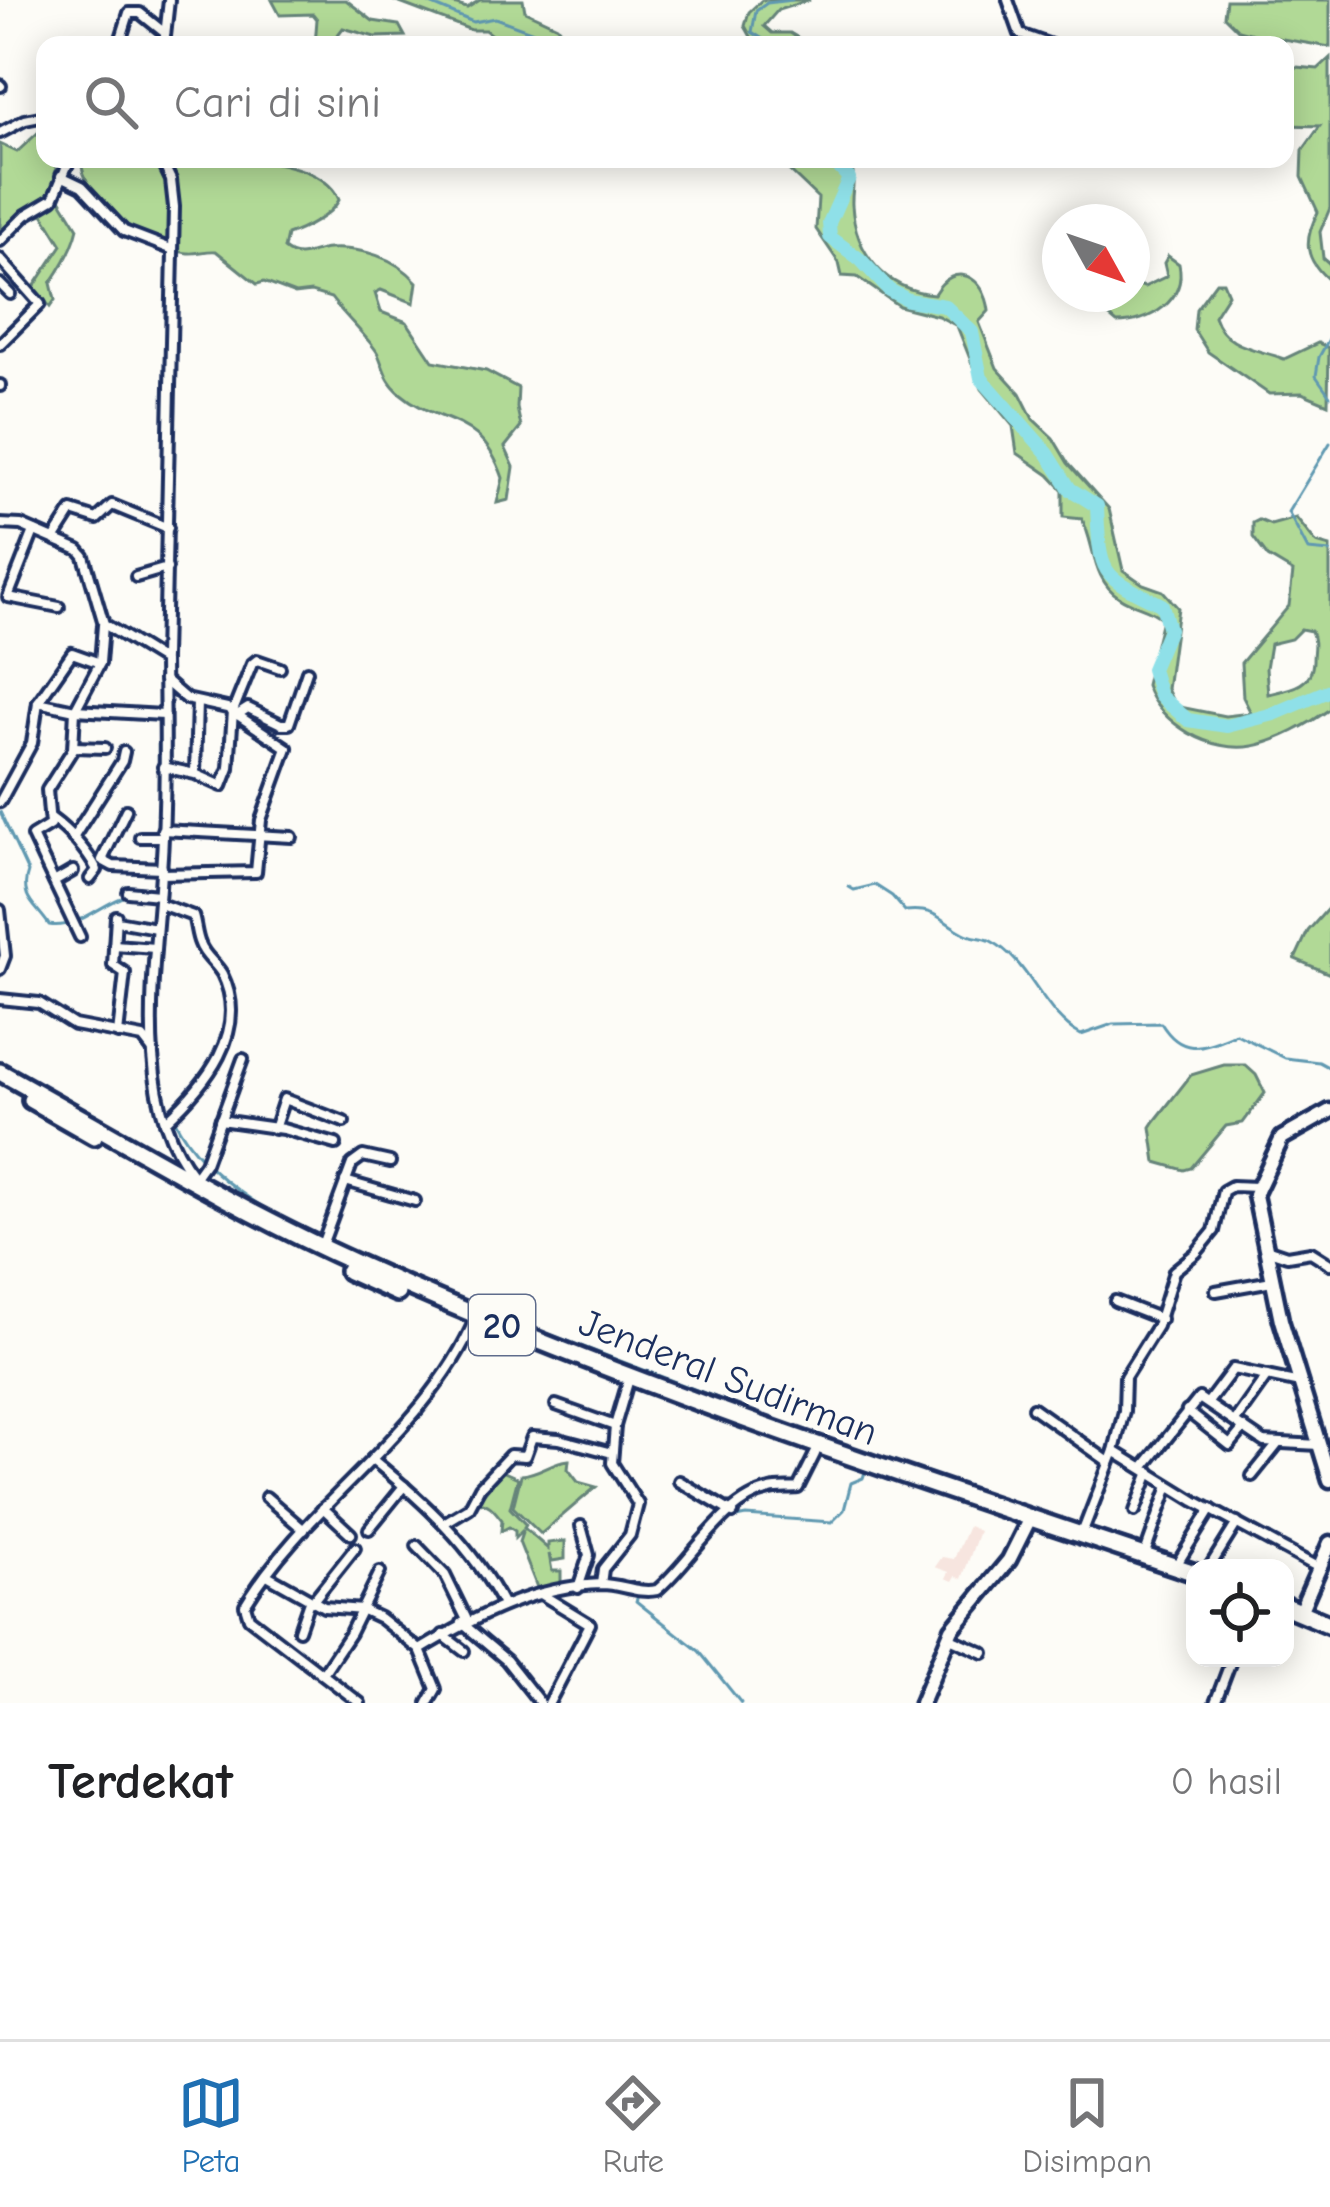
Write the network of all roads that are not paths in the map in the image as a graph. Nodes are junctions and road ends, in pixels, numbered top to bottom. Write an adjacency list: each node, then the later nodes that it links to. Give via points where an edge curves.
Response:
1 (169, 0): 3 (street)
2 (1008, 0): 6 (street)
3 (165, 33): 4 (street, via 130,13); 5 (street)
4 (122, 36)
5 (165, 36)
6 (1026, 36)
7 (36, 118): 8 (street)
8 (0, 134)
9 (66, 168): 11 (street)
10 (164, 168): 13 (street, via 173,191)
11 (62, 176): 12 (street, via 48,206); 13 (street, via 124,231)
12 (0, 241)
13 (171, 249): 19 (street)
14 (0, 259): 17 (street, via 40,304)
15 (0, 284): 16 (street)
16 (10, 294)
17 (0, 344)
18 (0, 524): 20 (street)
19 (168, 528): 21 (street, via 112,506 97,519 72,511); 22 (street)
20 (34, 531): 21 (street); 24 (street, via 8,598)
21 (53, 539): 25 (street, via 84,556)
22 (167, 568): 23 (street); 26 (street)
23 (136, 577)
24 (58, 607)
25 (104, 624): 26 (street); 27 (street)
26 (164, 660): 30 (street)
27 (100, 663): 31 (street, via 71,653); 33 (street)
28 (280, 668): 34 (street, via 254,662)
29 (307, 671): 34 (street, via 289,724 248,708)
30 (164, 680): 32 (street); 35 (street)
31 (38, 702): 33 (street); 41 (street, via 32,743)
32 (197, 702): 34 (street); 40 (street)
33 (74, 710): 35 (street); 36 (street)
34 (235, 713): 40 (street, via 224,783); 45 (street, via 287,748)
35 (164, 715): 39 (street)
36 (74, 747): 37 (street); 43 (street, via 46,790)
37 (105, 748)
38 (124, 752): 48 (street)
39 (163, 767): 40 (street); 44 (street)
40 (195, 774)
41 (0, 802)
42 (126, 810): 50 (street, via 102,860)
43 (50, 817): 48 (street); 52 (street, via 47,830 32,836)
44 (162, 833): 45 (street); 46 (street); 50 (street)
45 (260, 833): 47 (street); 50 (street, via 255,873)
46 (140, 837)
47 (292, 837)
48 (73, 838): 51 (street, via 96,867)
49 (73, 871): 52 (street)
50 (162, 871): 54 (street)
51 (90, 879)
52 (54, 883): 57 (street)
53 (128, 892): 54 (street)
54 (159, 899): 56 (street); 69 (street, via 193,916 200,944 224,976 229,1012 219,1060)
55 (0, 910): 60 (street)
56 (156, 928): 58 (street, via 116,918); 59 (street)
57 (80, 938)
58 (114, 945): 59 (street); 62 (street, via 112,965 125,971)
59 (155, 947): 63 (street)
60 (0, 970)
61 (0, 998): 62 (street, via 39,1003 74,1025)
62 (118, 1034): 63 (street, via 143,1038)
63 (154, 1052): 69 (street)
64 (243, 1059): 68 (street)
65 (0, 1072): 74 (highway, Jenderal Sudirman / 20)
66 (0, 1082): 85 (highway, Jenderal Sudirman / 20, via 369,1281)
67 (1330, 1111): 76 (street, via 1282,1138)
68 (220, 1120): 71 (street); 74 (street)
69 (165, 1122): 74 (street)
70 (344, 1122): 71 (street, via 284,1100)
71 (274, 1129): 72 (street)
72 (336, 1144)
73 (390, 1162): 75 (street, via 359,1157)
74 (199, 1181): 78 (highway, Jenderal Sudirman / 20)
75 (345, 1181): 77 (street); 78 (street)
76 (1256, 1186): 79 (street); 84 (street, via 1223,1191 1217,1226 1174,1271)
77 (415, 1201)
78 (321, 1246): 85 (highway, Jenderal Sudirman / 20)
79 (1264, 1250): 80 (street, via 1311,1252); 81 (street)
80 (1330, 1264)
81 (1272, 1281): 82 (street); 88 (street)
82 (1216, 1291)
83 (1115, 1301): 84 (street)
84 (1161, 1318): 99 (street, via 1125,1377)
85 (476, 1319): 87 (highway, Jenderal Sudirman / 20); 89 (highway, Jenderal Sudirman / 20); 102 (street, via 434,1393)
86 (1267, 1376): 88 (street); 90 (street, via 1231,1370); 94 (street)
87 (628, 1382): 89 (highway, Jenderal Sudirman / 20); 95 (street)
88 (1302, 1384): 98 (street)
89 (689, 1401): 101 (highway, Jenderal Sudirman / 20)
90 (1208, 1401): 93 (street, via 1199,1398); 94 (street)
91 (556, 1405): 95 (street)
92 (1033, 1408): 104 (street)
93 (1187, 1411): 96 (street, via 1230,1445); 105 (street)
94 (1235, 1421): 96 (street)
95 (614, 1426): 100 (street)
96 (1244, 1428): 97 (street)
97 (1277, 1444): 98 (street); 106 (street)
98 (1321, 1445): 103 (street)
99 (1114, 1451): 104 (street); 105 (street)
100 (612, 1453): 116 (street, via 535,1436 525,1456 510,1455 471,1506); 135 (street, via 638,1504)
101 (826, 1455): 115 (street, via 798,1488 765,1492); 118 (highway, Jenderal Sudirman / 20)
102 (372, 1459): 109 (street); 112 (street)
103 (1328, 1461): 107 (street)
104 (1109, 1462): 123 (street)
105 (1147, 1470): 110 (street); 114 (street)
106 (1252, 1476)
107 (1330, 1480)
108 (679, 1481): 115 (street)
109 (404, 1486): 116 (street); 120 (street)
110 (1169, 1486): 113 (street); 127 (street)
111 (266, 1497): 121 (street)
112 (323, 1508): 121 (street); 122 (street)
113 (1211, 1509): 117 (street); 129 (street)
114 (1135, 1511)
115 (733, 1513): 135 (street, via 657,1590)
116 (444, 1523): 139 (street)
117 (1237, 1523): 128 (street); 130 (street)
118 (1028, 1525): 123 (highway, Jenderal Sudirman / 20); 134 (highway, Jenderal Sudirman / 20); 149 (street)
119 (581, 1526): 136 (street, via 589,1556)
120 (369, 1529)
121 (304, 1530): 133 (street)
122 (351, 1534)
123 (1080, 1538): 127 (highway, Jenderal Sudirman / 20)
124 (1330, 1543): 130 (street)
125 (417, 1546): 144 (street, via 445,1575)
126 (355, 1548): 138 (street)
127 (1144, 1556): 129 (highway, Jenderal Sudirman / 20)
128 (1215, 1559)
129 (1176, 1567): 131 (highway, Jenderal Sudirman / 20)
130 (1319, 1568): 141 (street)
131 (1186, 1570)
132 (380, 1572): 140 (street)
133 (267, 1575): 138 (street); 154 (street, via 245,1614)
134 (1186, 1579)
135 (601, 1584): 136 (street)
136 (578, 1588): 137 (street)
137 (541, 1594): 139 (street); 157 (street, via 590,1624)
138 (311, 1602): 140 (street); 146 (street)
139 (503, 1605): 144 (street)
140 (363, 1610): 150 (street); 154 (street)
141 (1294, 1611)
142 (1294, 1615): 145 (highway)
143 (1294, 1615): 148 (highway)
144 (465, 1622): 147 (street); 157 (street)
145 (1330, 1625)
146 (299, 1630)
147 (443, 1635): 150 (street); 151 (street)
148 (1330, 1635)
149 (948, 1638): 152 (street); 158 (street)
150 (420, 1650): 156 (street, via 436,1686)
151 (464, 1651)
152 (984, 1653)
153 (1229, 1667): 159 (street)
154 (324, 1672): 155 (street)
155 (360, 1703)
156 (428, 1703)
157 (545, 1703)
158 (921, 1703)
159 (1215, 1703)

